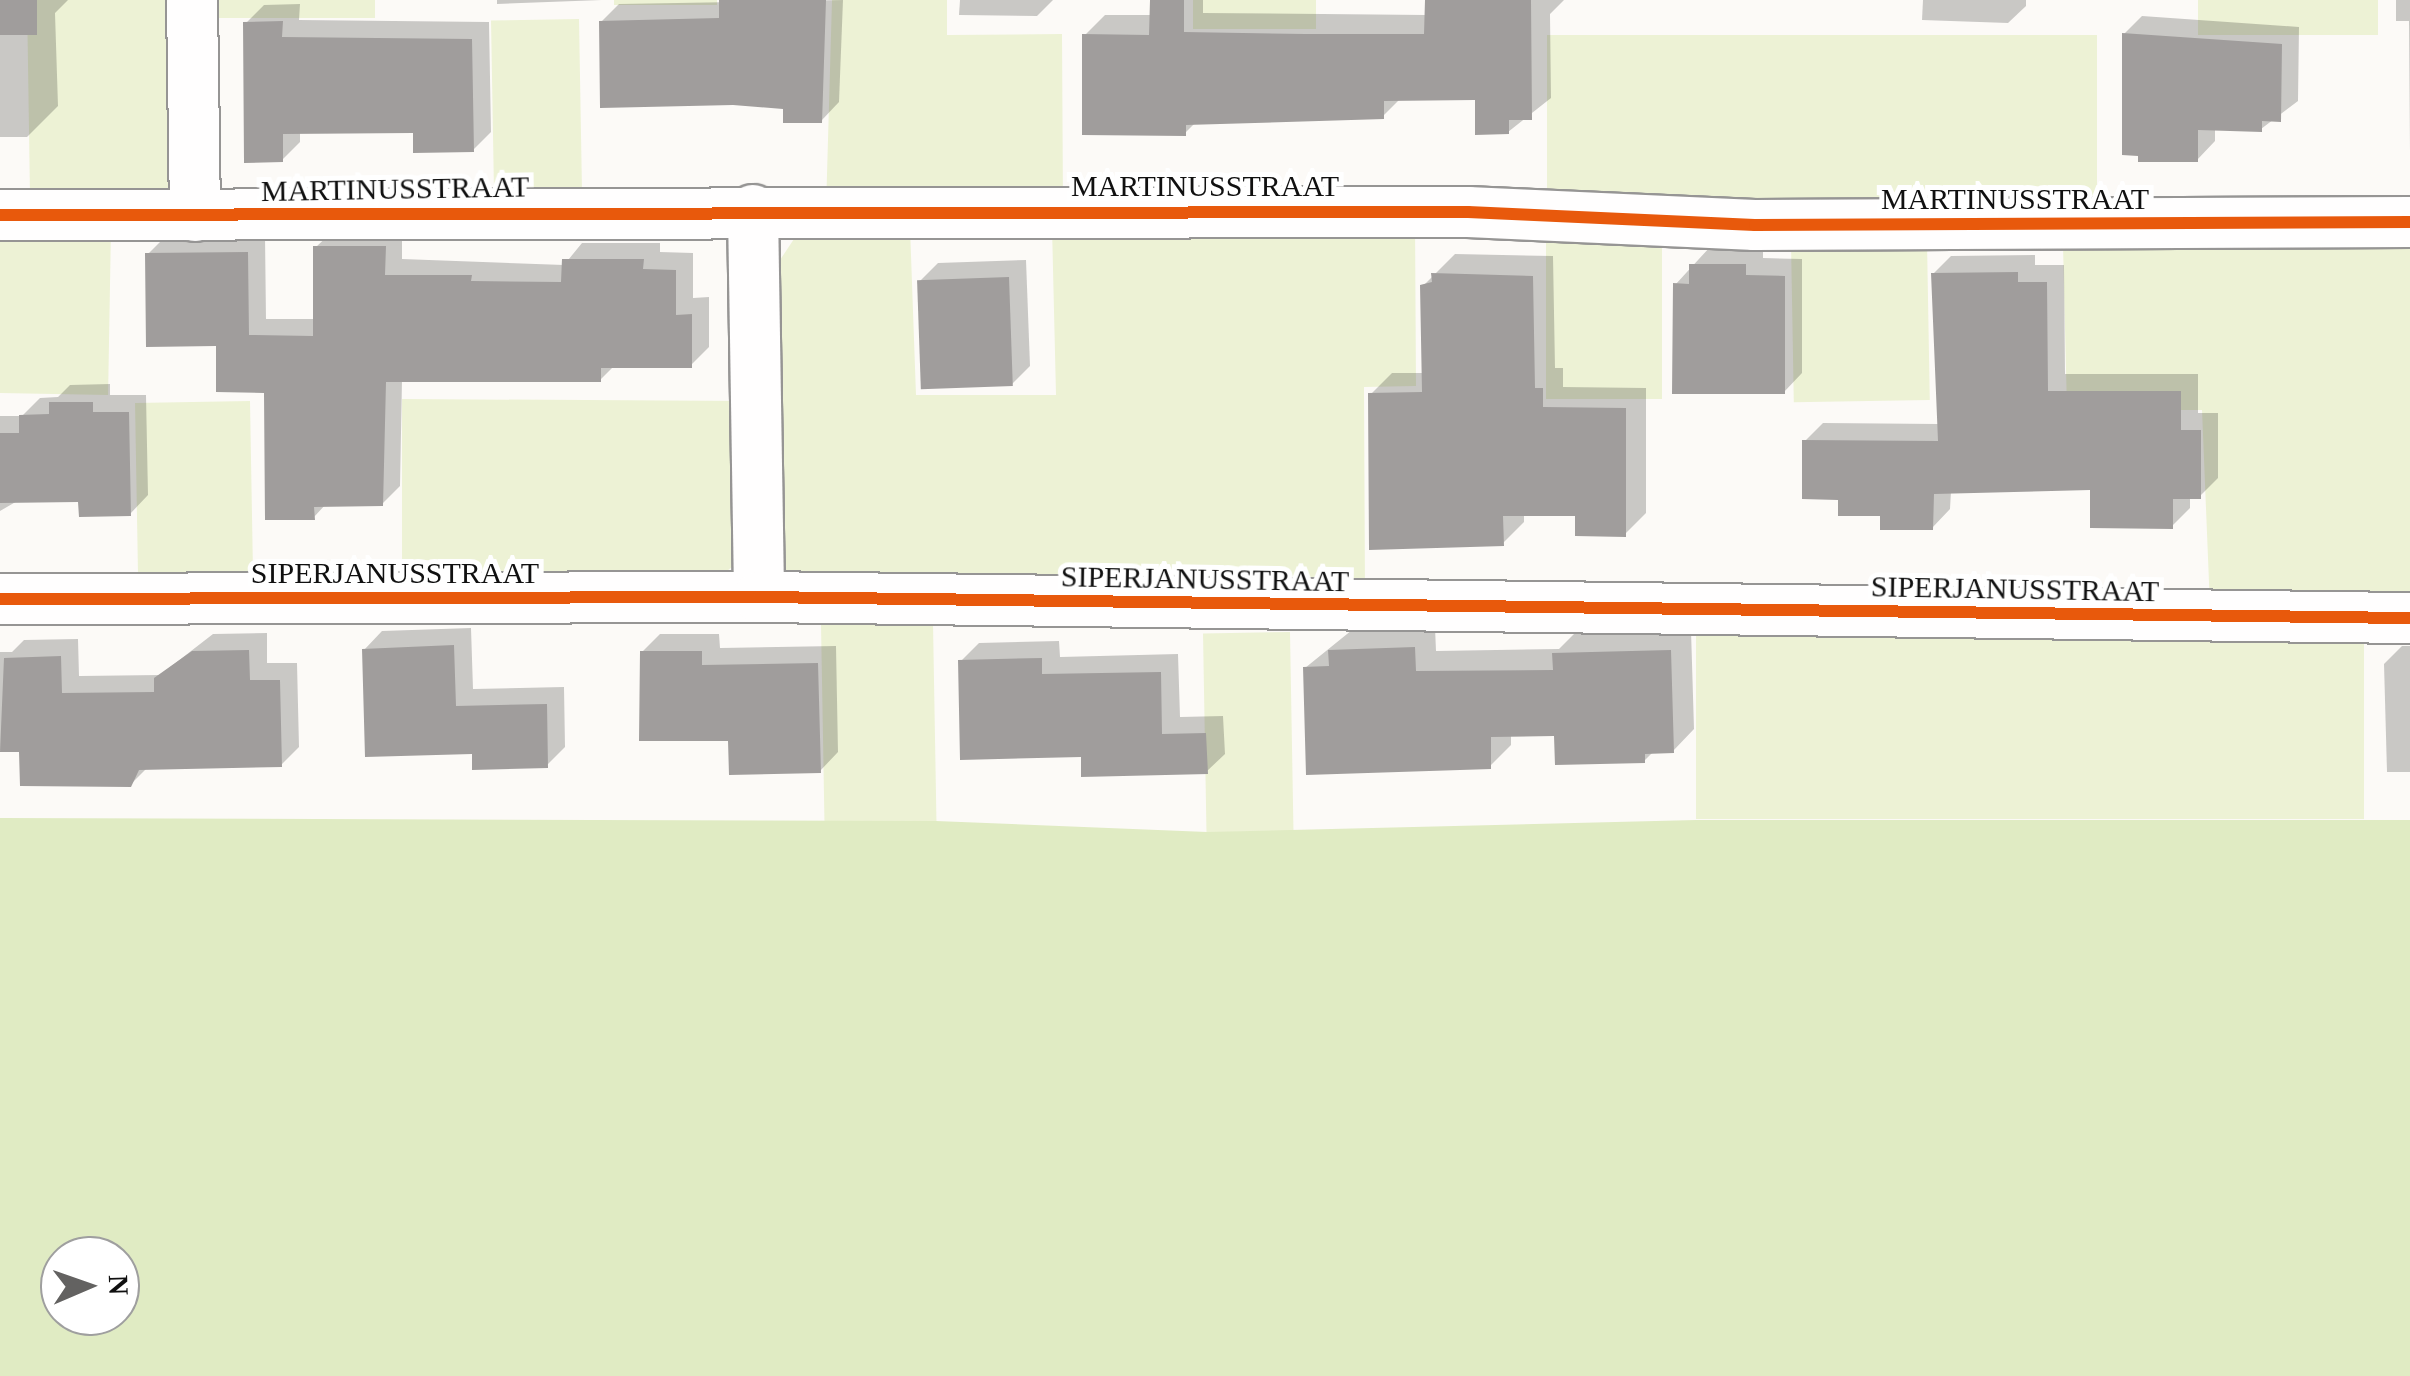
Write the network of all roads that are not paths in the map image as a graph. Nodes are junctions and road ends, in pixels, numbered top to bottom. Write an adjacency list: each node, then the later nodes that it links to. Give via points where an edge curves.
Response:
1 (192, 0): 4 (street)
2 (753, 210): 4 (street, MARTINUSSTRAAT); 5 (street, MARTINUSSTRAAT, via 1468,212 1756,225); 6 (street)
3 (0, 215): 4 (street, MARTINUSSTRAAT)
4 (195, 216)
5 (2410, 222)
6 (759, 597): 7 (street, SIPERJANUSSTRAAT); 8 (street, SIPERJANUSSTRAAT)
7 (0, 600)
8 (2410, 618)

